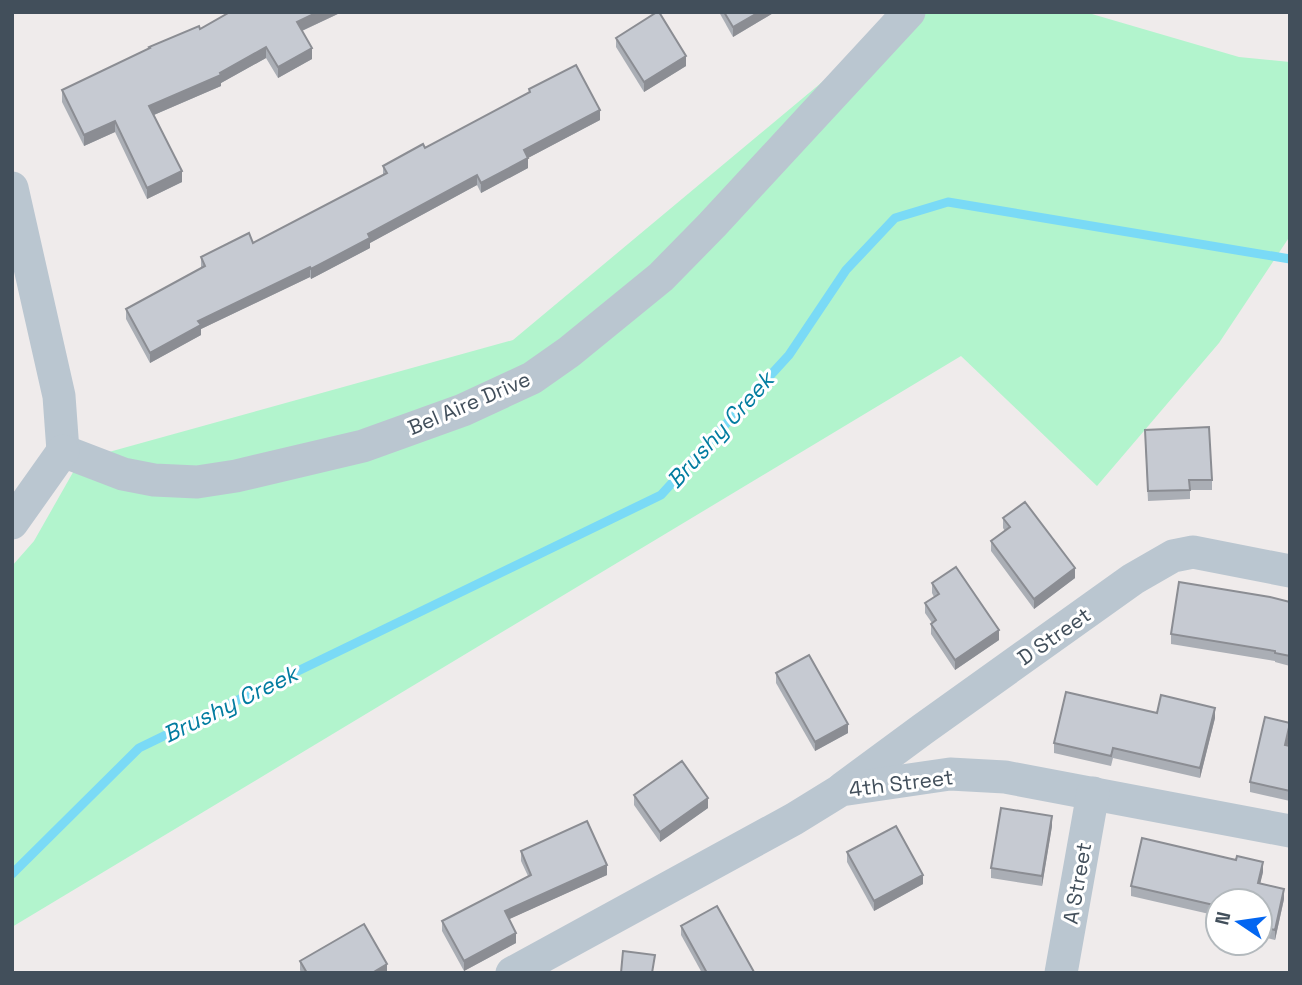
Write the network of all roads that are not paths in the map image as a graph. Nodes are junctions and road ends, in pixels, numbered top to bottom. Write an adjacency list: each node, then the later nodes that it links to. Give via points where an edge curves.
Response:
1 (909, 12): 3 (street, Bel Aire Drive, via 662,277 531,377 463,411 363,446 236,476 197,482 154,480 123,474)
2 (12, 188): 3 (street, via 59,396)
3 (63, 451): 4 (street)
4 (12, 523)
5 (1290, 571): 6 (street, D Street, via 1194,552 1173,556 1133,579)
6 (841, 790): 7 (street, 4th Street, via 950,774 1005,777); 9 (street, 4th Street)
7 (1093, 793): 8 (street, 4th Street); 10 (street, A Street)
8 (1290, 831)
9 (512, 973)
10 (1061, 973)

